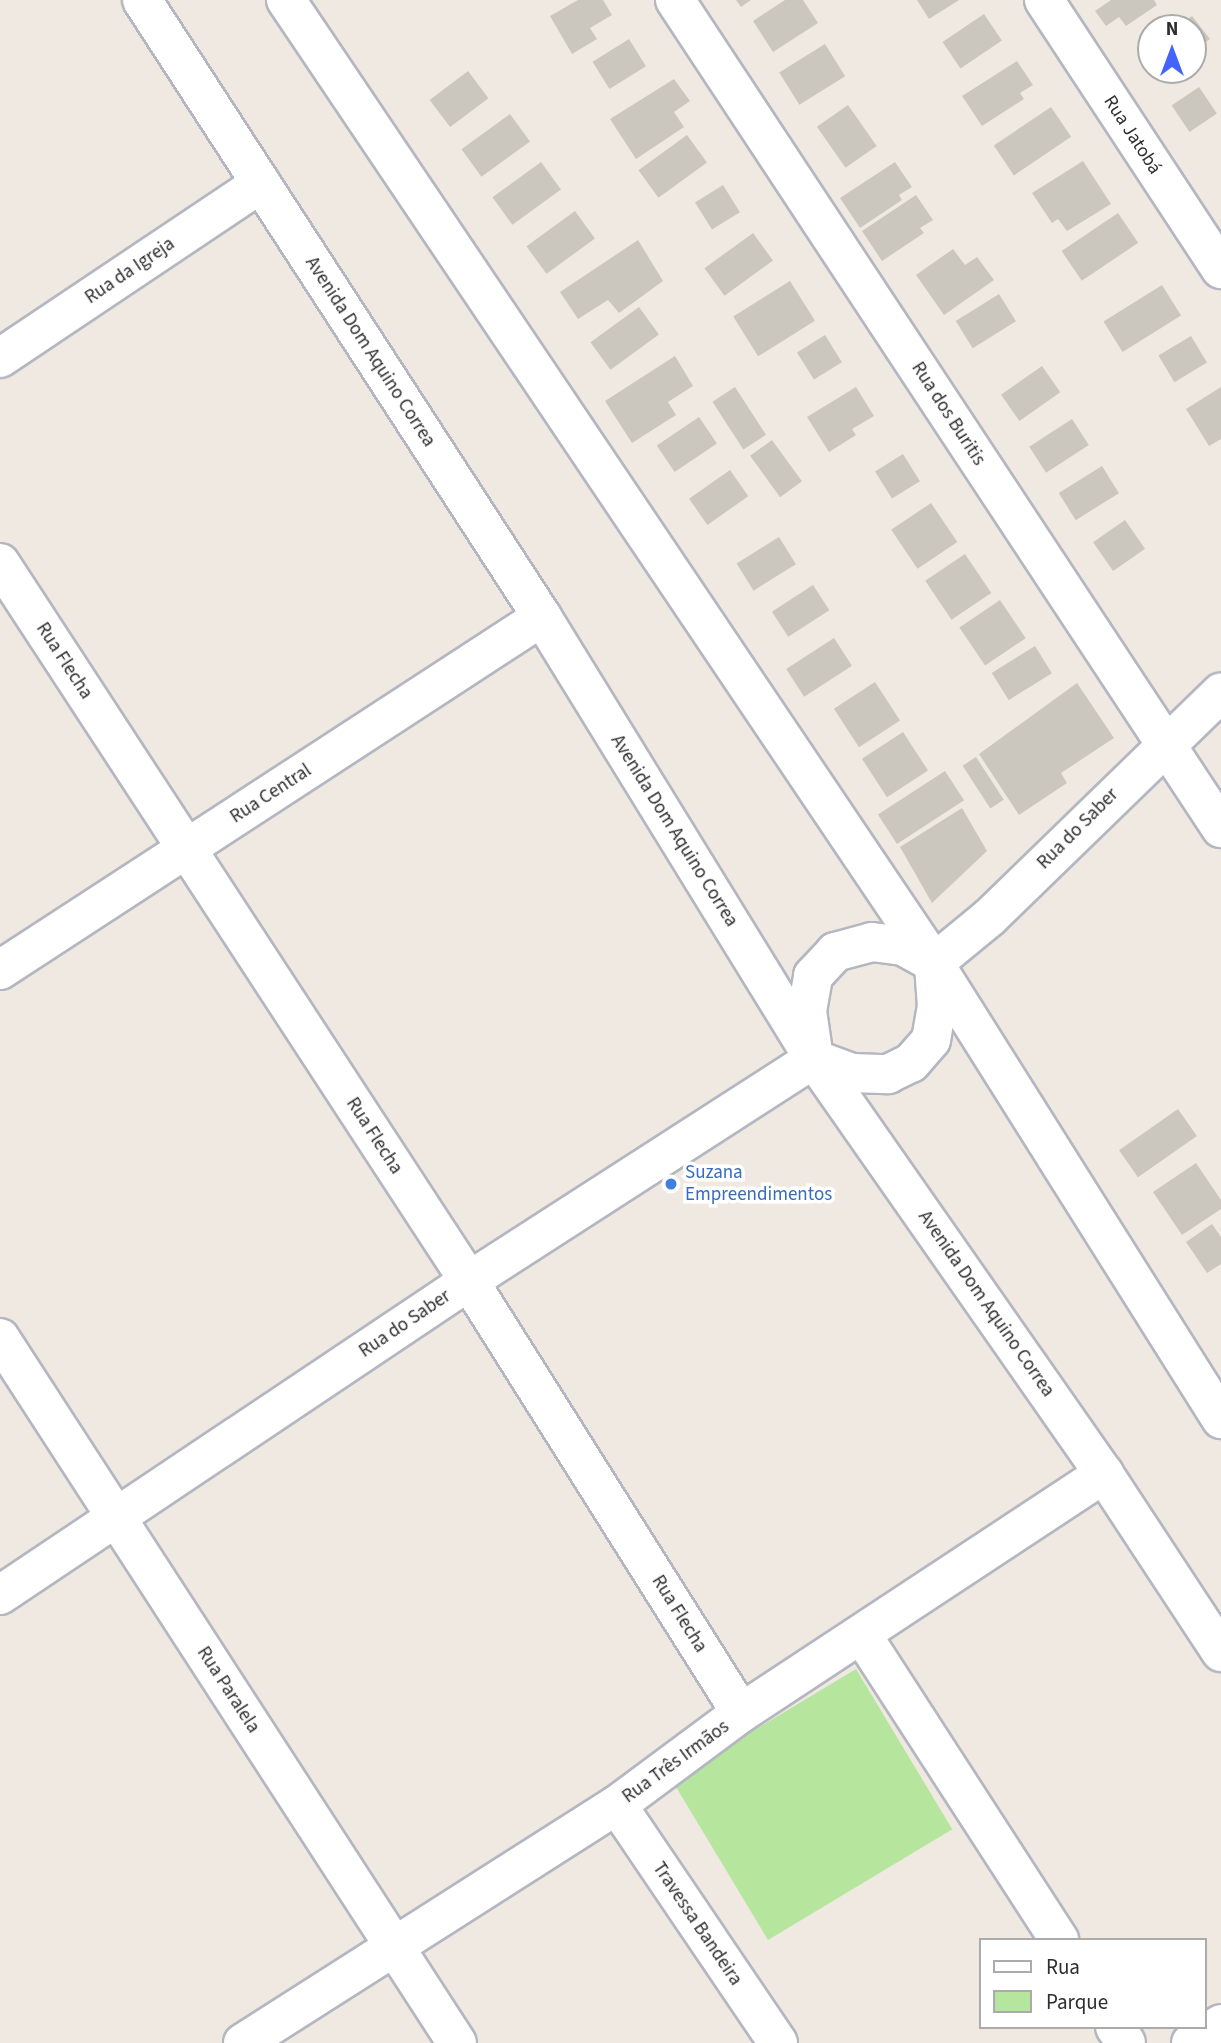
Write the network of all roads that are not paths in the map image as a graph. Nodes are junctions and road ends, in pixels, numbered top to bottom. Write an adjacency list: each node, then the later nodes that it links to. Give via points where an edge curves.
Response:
1 (142, 0): 5 (street, Avenida Dom Aquino Correa)
2 (286, 0): 14 (street)
3 (675, 0): 11 (street, Rua dos Buritis)
4 (1044, 0): 6 (street, Rua Jatobá)
5 (261, 183): 7 (street, Rua da Igreja); 9 (street, Avenida Dom Aquino Correa)
6 (1221, 269)
7 (0, 358)
8 (0, 563): 13 (street, Rua Flecha)
9 (542, 617): 13 (street, Rua Central); 16 (street, Avenida Dom Aquino Correa)
10 (1221, 692): 11 (street, Rua do Saber)
11 (1164, 743): 12 (street, Rua dos Buritis); 14 (street, Rua do Saber, via 990,917)
12 (1221, 828)
13 (186, 849): 15 (street, Rua Central); 17 (street, Rua Flecha)
14 (934, 963): 16 (street, via 937,1007 931,1040 911,1063 888,1074 852,1073); 16 (street, via 903,946 872,942 835,952 813,976 807,1011); 19 (street)
15 (0, 970)
16 (814, 1059): 17 (street, Rua do Saber); 20 (street, Avenida Dom Aquino Correa)
17 (469, 1281): 21 (street, Rua do Saber); 25 (street, Rua Flecha)
18 (0, 1338): 21 (street, Rua Paralela)
19 (1221, 1419)
20 (1104, 1474): 23 (street, Rua Três Irmãos); 24 (street, Avenida Dom Aquino Correa)
21 (116, 1517): 22 (street, Rua do Saber); 28 (street, Rua Paralela)
22 (0, 1595)
23 (862, 1635): 25 (street, Rua Três Irmãos); 27 (street)
24 (1221, 1652)
25 (741, 1713): 26 (street, Rua Três Irmãos)
26 (617, 1805): 28 (street, Rua Três Irmãos); 32 (street, Travessa Bandeira)
27 (1058, 1938)
28 (393, 1944): 30 (street, Rua Três Irmãos); 31 (street, Rua Paralela)
29 (1221, 2024): 33 (street)
30 (243, 2043)
31 (457, 2043)
32 (778, 2043)
33 (1191, 2043)

